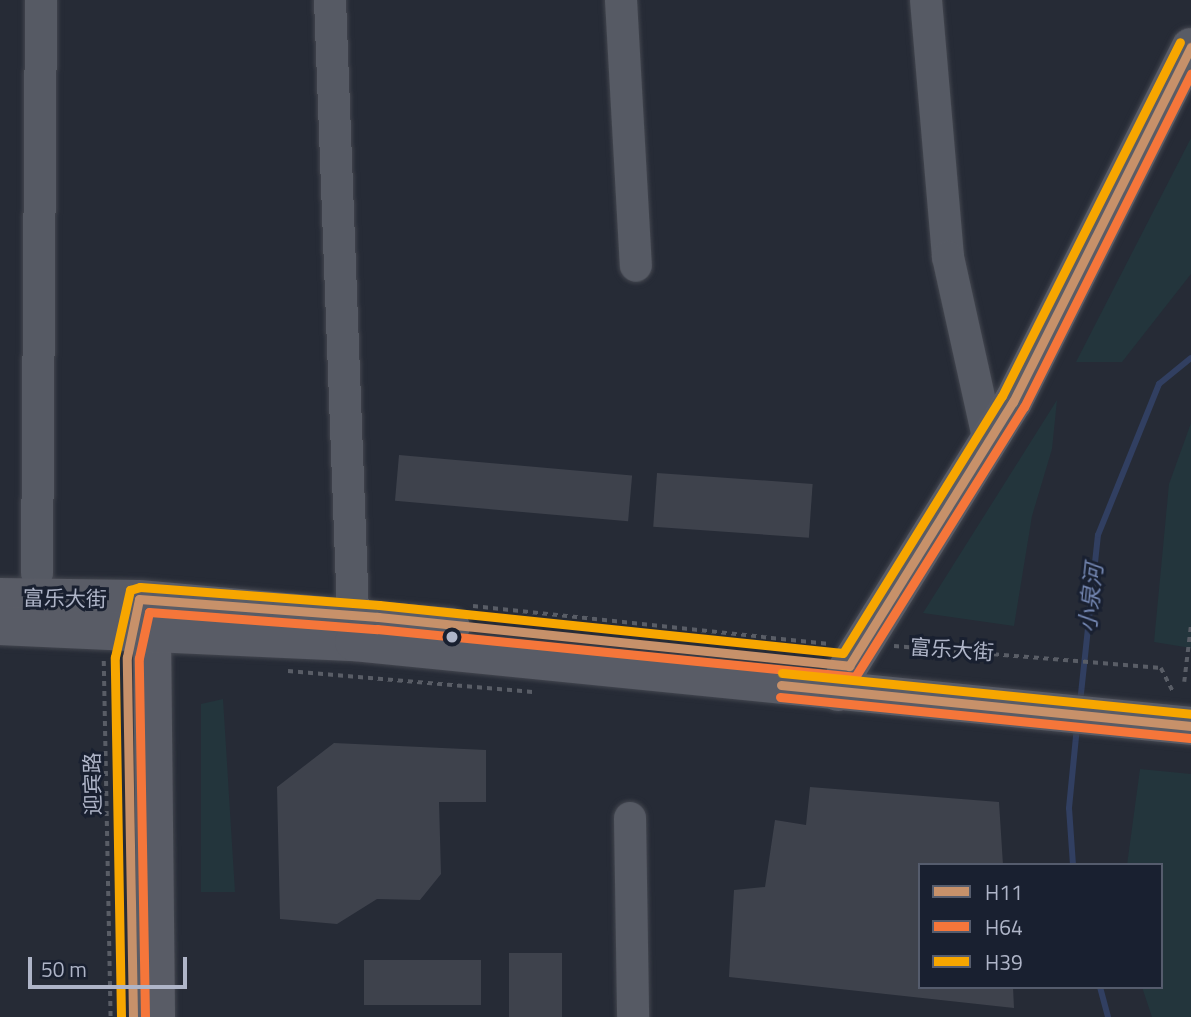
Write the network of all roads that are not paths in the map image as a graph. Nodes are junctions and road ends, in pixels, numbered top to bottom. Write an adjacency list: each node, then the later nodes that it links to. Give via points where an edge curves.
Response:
1 (41, 0): 8 (street)
2 (330, 0): 11 (street)
3 (621, 0): 6 (street)
4 (926, 0): 7 (street, via 948,257)
5 (1191, 47): 7 (main road)
6 (636, 266)
7 (989, 442): 13 (main road)
8 (37, 573)
9 (0, 597): 12 (main road, 富乐大街)
10 (0, 626): 12 (main road, 富乐大街)
11 (355, 629): 12 (main road, 富乐大街); 13 (main road, 富乐大街)
12 (130, 635): 16 (main road); 17 (main road)
13 (850, 668): 14 (main road, 富乐大街)
14 (1179, 699)
15 (630, 818): 18 (street)
16 (133, 1017)
17 (156, 1017)
18 (633, 1017)

